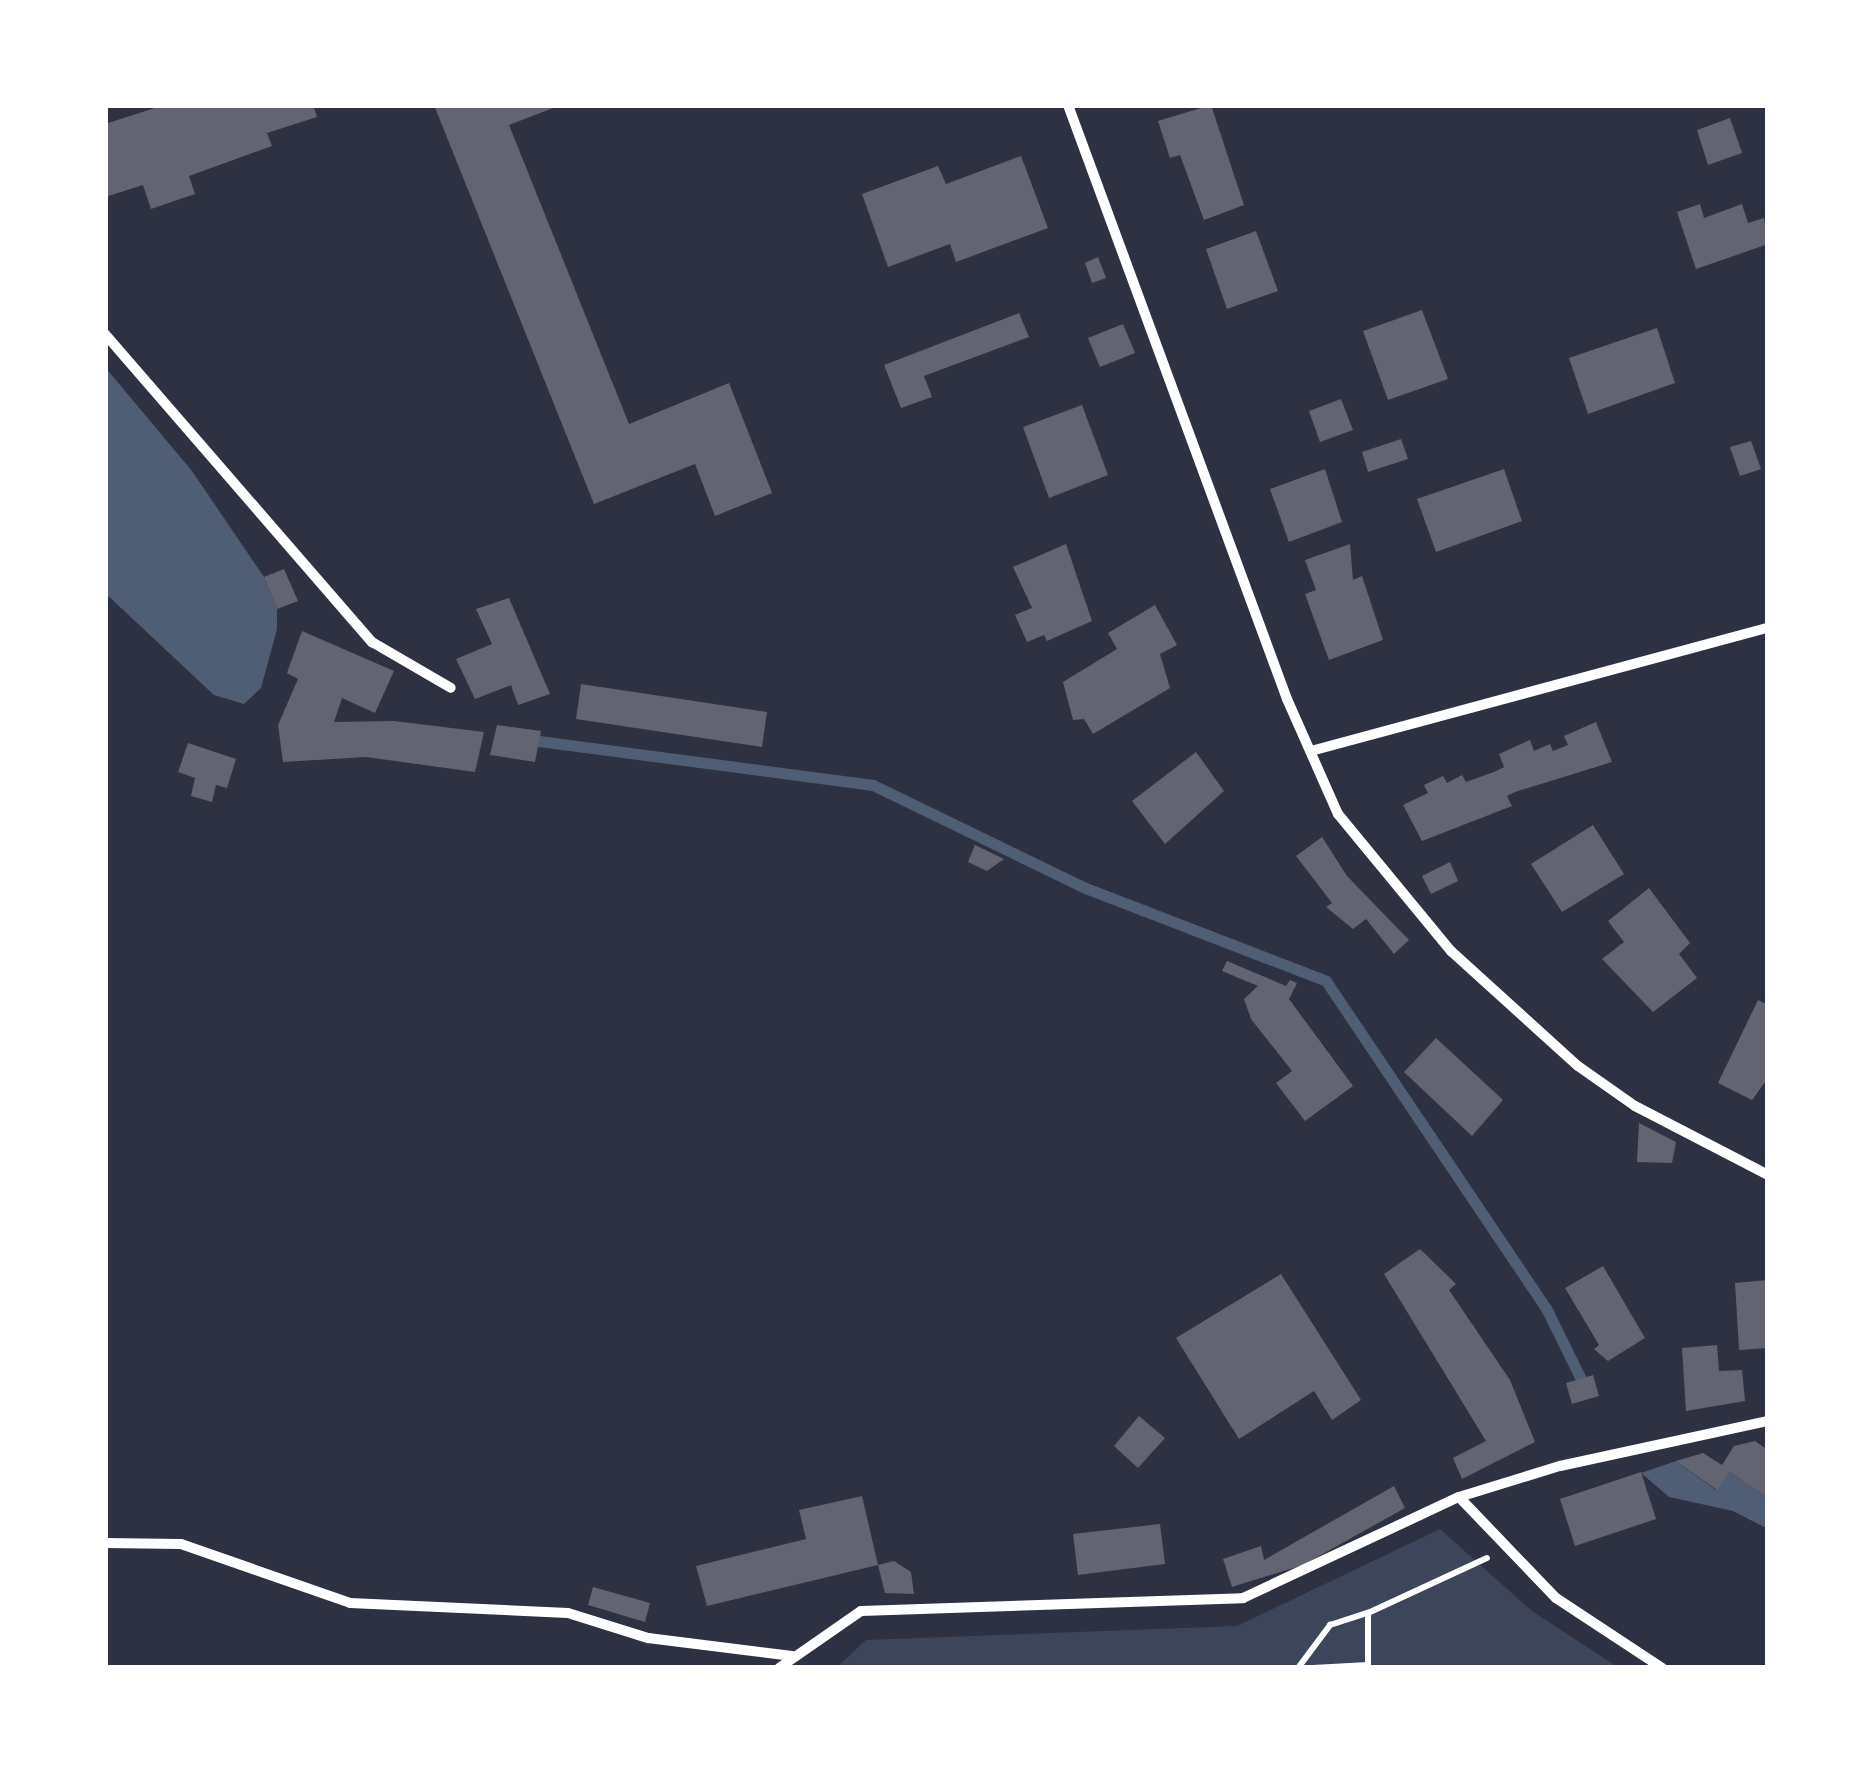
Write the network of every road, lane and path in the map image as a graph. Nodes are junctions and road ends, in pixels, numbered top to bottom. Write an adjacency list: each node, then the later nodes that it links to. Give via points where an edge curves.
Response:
1 (1068, 105): 5 (street)
2 (105, 334): 4 (street, via 372,642)
3 (1768, 628): 5 (street)
4 (451, 688)
5 (1312, 751): 6 (street, via 1338,814 1450,951 1578,1066 1694,1139)
6 (1768, 1175)
7 (1768, 1421): 8 (street, via 1560,1466)
8 (1458, 1498): 9 (street); 12 (street, via 1243,1598 860,1610)
9 (1502, 1542): 11 (path, via 1480,1565); 18 (street, via 1556,1598)
10 (105, 1543): 12 (street, via 181,1544 350,1603 568,1613 648,1638)
11 (1368, 1613): 13 (path); 15 (path, via 1330,1625)
12 (792, 1656): 14 (street)
13 (1368, 1666): 16 (path); 17 (path)
14 (778, 1668)
15 (1298, 1668)
16 (1313, 1668)
17 (1384, 1668)
18 (1662, 1668)

